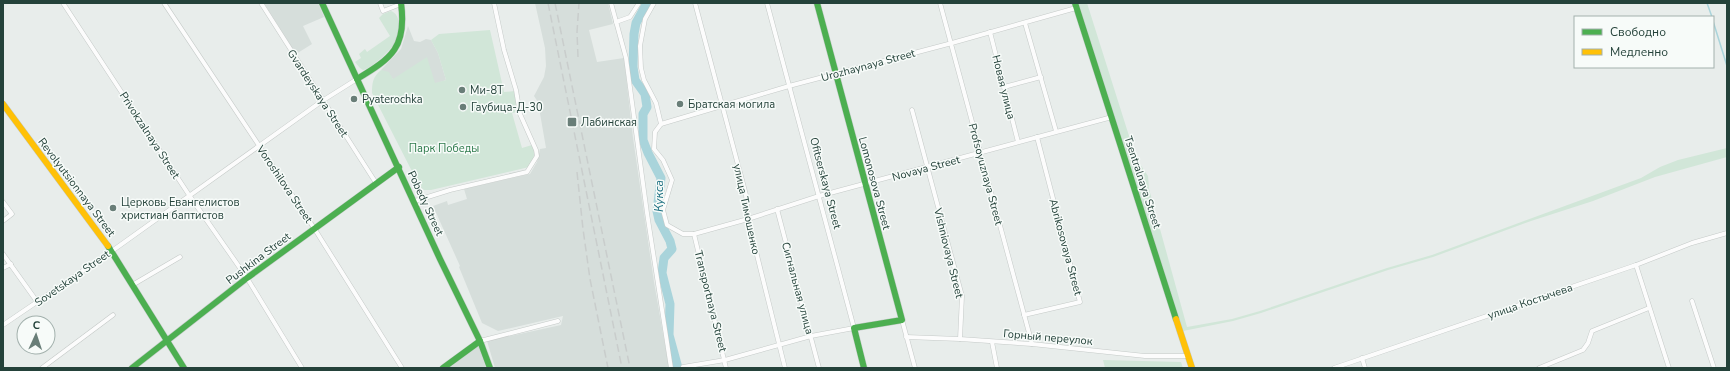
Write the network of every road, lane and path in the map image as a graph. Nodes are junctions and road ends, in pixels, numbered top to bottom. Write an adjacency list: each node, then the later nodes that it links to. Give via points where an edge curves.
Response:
1 (63, 3): 40 (street, Privokzalnaya Street)
2 (164, 3): 34 (street, Voroshilova Street)
3 (261, 3): 25 (street, Gvardeyskaya Street)
4 (322, 3): 22 (street, Pobedy Street)
5 (380, 3): 14 (street, via 383,10)
6 (494, 3): 42 (street, via 521,117 537,156 527,172)
7 (612, 3): 16 (street)
8 (639, 3): 16 (street, via 630,17)
9 (654, 3): 30 (street, via 645,19 640,46 641,68 656,103)
10 (695, 3): 27 (street, улица Тимошенко)
11 (767, 3): 23 (street, Ofitserskaya Street)
12 (817, 3): 20 (street, Lomonosova Street)
13 (940, 3): 19 (street, Profsoyuznaya Street)
14 (401, 4): 22 (street, via 403,26 401,39 396,48)
15 (1076, 5): 17 (street, Urozhaynaya Street); 29 (street, Tsentralnaya Street)
16 (616, 22): 86 (street, via 626,58)
17 (1026, 23): 18 (street, Urozhaynaya Street); 21 (street)
18 (990, 32): 19 (street, Urozhaynaya Street); 24 (street, Новая улица)
19 (952, 43): 20 (street, Urozhaynaya Street); 35 (street, Profsoyuznaya Street)
20 (836, 73): 23 (street, Urozhaynaya Street); 39 (street, Lomonosova Street)
21 (1041, 77): 24 (street); 31 (street)
22 (357, 79): 25 (street, Sovetskaya Street); 36 (street, Pobedy Street)
23 (789, 86): 27 (street, Urozhaynaya Street); 41 (street, Ofitserskaya Street)
24 (1004, 87): 33 (street, Новая улица)
25 (322, 100): 34 (street, Sovetskaya Street); 38 (street, Gvardeyskaya Street)
26 (3, 104): 50 (street, Revolyutsionnaya Street)
27 (722, 107): 30 (street, Urozhaynaya Street); 45 (street, улица Тимошенко, via 746,195)
28 (912, 110): 37 (street, Vishniovaya Street)
29 (1112, 117): 31 (street, Novaya Street); 75 (street, Tsentralnaya Street)
30 (661, 124): 49 (street, via 655,132 654,149 663,160 672,180 663,210 667,225 683,234)
31 (1056, 131): 32 (street, Novaya Street)
32 (1037, 137): 33 (street, Novaya Street); 62 (street, Abrikosovaya Street, via 1080,302)
33 (1018, 142): 35 (street, Novaya Street)
34 (259, 146): 40 (street, Sovetskaya Street); 47 (street, Voroshilova Street)
35 (980, 153): 37 (street, Novaya Street); 62 (street, Profsoyuznaya Street)
36 (399, 167): 38 (street, Pushkina Street); 42 (street, Pobedy Street)
37 (926, 168): 39 (street, Novaya Street); 69 (street, Vishniovaya Street, via 962,296)
38 (376, 183): 47 (street, Pushkina Street)
39 (865, 184): 41 (street, Novaya Street); 63 (street, Lomonosova Street)
40 (189, 195): 50 (street, Sovetskaya Street); 56 (street, Privokzalnaya Street)
41 (819, 196): 44 (street, Novaya Street); 66 (street, Ofitserskaya Street)
42 (415, 201): 71 (street, Pobedy Street)
43 (3, 202): 46 (street, via 12,214)
44 (777, 209): 45 (street, Novaya Street); 67 (street, Сигнальная улица)
45 (748, 220): 49 (street, Novaya Street); 74 (street, улица Тимошенко)
46 (3, 221)
47 (314, 228): 56 (street, Pushkina Street); 83 (street, Voroshilova Street)
48 (1727, 233): 54 (street, улица Костычева, via 1692,243)
49 (694, 234): 77 (street, Transportnaya Street)
50 (112, 250): 57 (street, Revolyutsionnaya Street); 59 (street, Sovetskaya Street)
51 (3, 254): 53 (street)
52 (180, 257): 57 (street)
53 (11, 264): 55 (street); 59 (street)
54 (1636, 265): 60 (street); 76 (street, улица Костычева)
55 (3, 268)
56 (247, 278): 70 (street, Pushkina Street); 82 (street, Privokzalnaya Street)
57 (134, 284): 70 (street, Revolyutsionnaya Street)
58 (1692, 301): 98 (street)
59 (38, 303): 65 (street, Sovetskaya Street)
60 (1649, 308): 96 (street, via 1592,331 1584,350); 97 (street)
61 (113, 315): 79 (street)
62 (1024, 315): 73 (street, Profsoyuznaya Street)
63 (902, 320): 66 (street); 68 (street, Lomonosova Street)
64 (558, 321): 71 (street)
65 (3, 325)
66 (854, 328): 67 (street); 90 (street, Ofitserskaya Street)
67 (811, 336): 74 (street); 89 (street, Сигнальная улица)
68 (906, 338): 69 (street, Горный переулок); 91 (street, Lomonosova Street)
69 (960, 339): 72 (street, Горный переулок)
70 (168, 340): 80 (street, Pushkina Street); 81 (street, Revolyutsionnaya Street)
71 (480, 341): 84 (street); 85 (street, Pobedy Street)
72 (992, 342): 73 (street, Горный переулок); 92 (street)
73 (1032, 344): 75 (street, Горный переулок, via 1145,356)
74 (779, 345): 77 (street); 88 (street, улица Тимошенко)
75 (1188, 356): 93 (street, Tsentralnaya Street)
76 (1362, 358): 94 (street, улица Костычева); 95 (street)
77 (725, 360): 78 (street); 87 (street, Transportnaya Street)
78 (683, 367)
79 (42, 368)
80 (132, 368)
81 (184, 368)
82 (302, 368)
83 (402, 368)
84 (443, 368)
85 (490, 368)
86 (670, 368)
87 (726, 368)
88 (785, 368)
89 (819, 368)
90 (864, 368)
91 (915, 368)
92 (998, 368)
93 (1192, 368)
94 (1334, 368)
95 (1365, 368)
96 (1539, 368)
97 (1669, 368)
98 (1714, 368)

